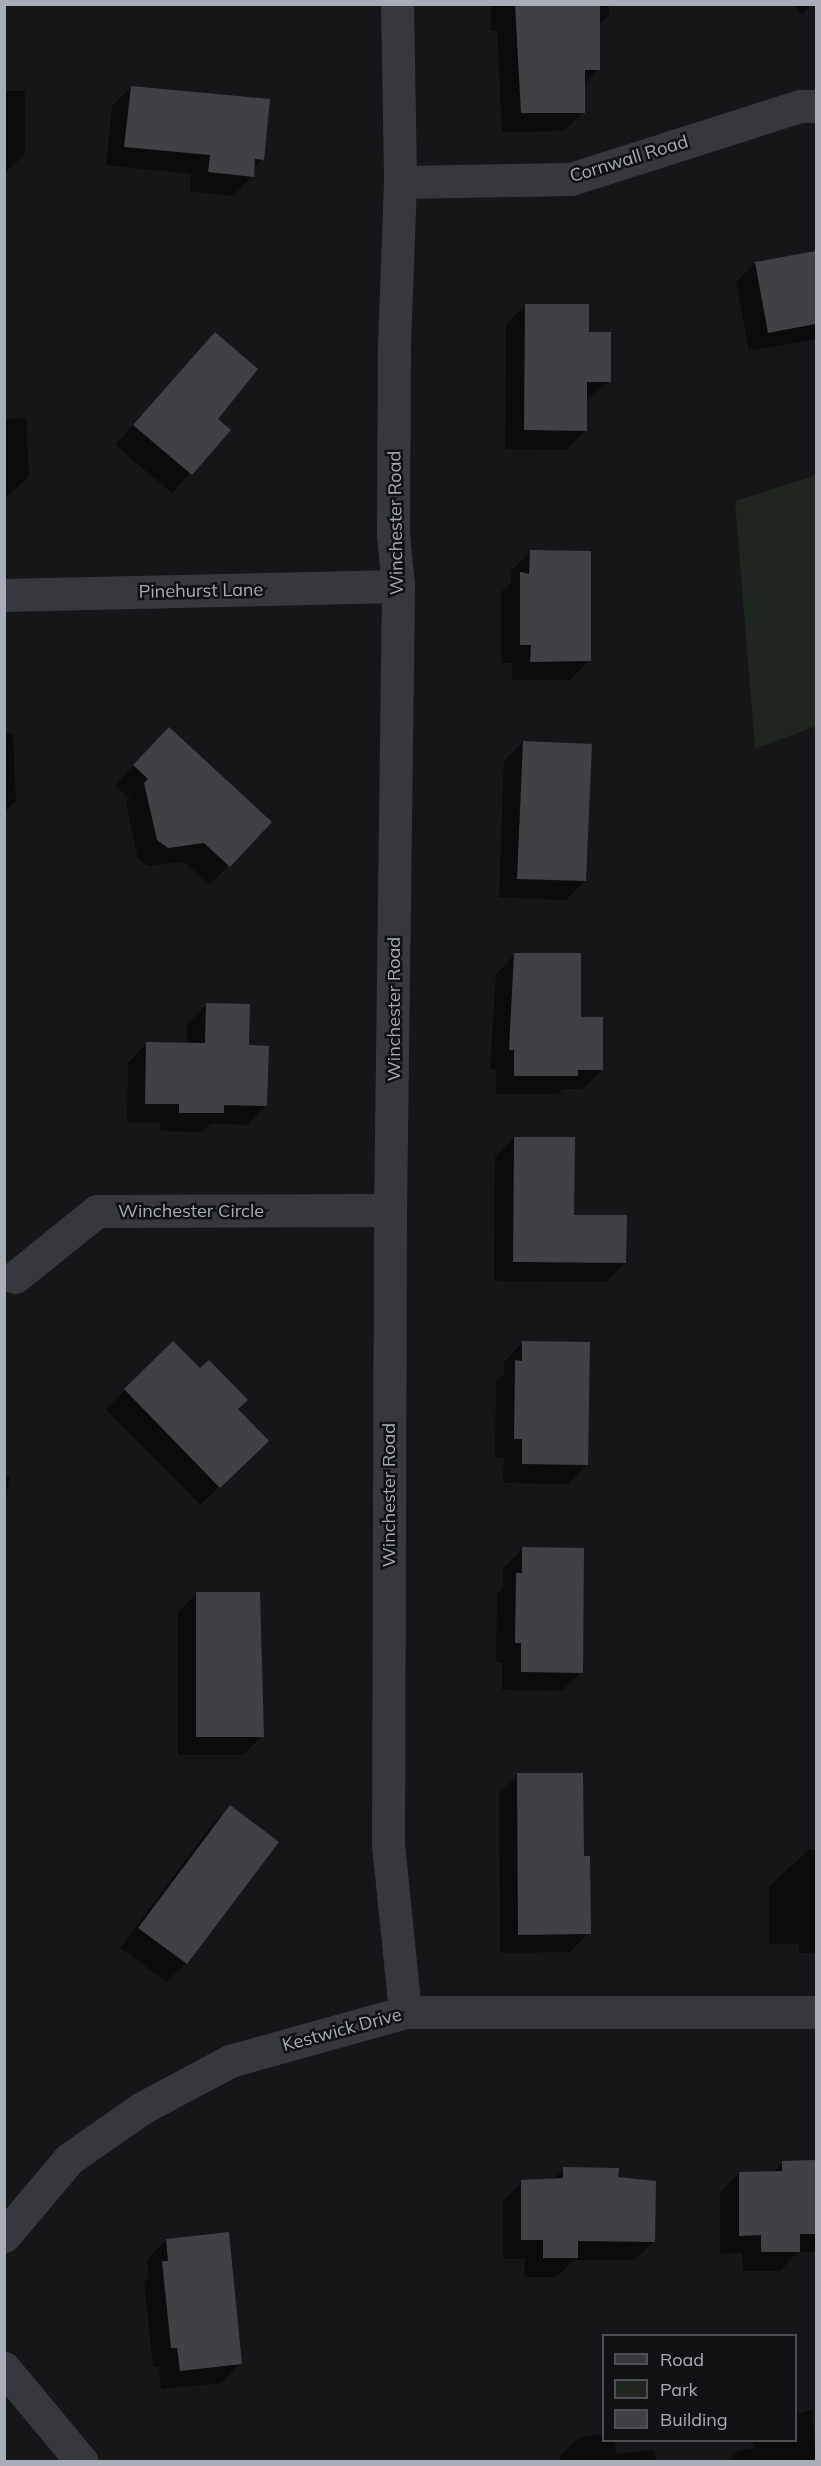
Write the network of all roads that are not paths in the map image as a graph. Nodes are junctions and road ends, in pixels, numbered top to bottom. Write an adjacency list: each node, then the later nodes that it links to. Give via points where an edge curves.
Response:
1 (397, 4): 3 (street, Winchester Road)
2 (816, 106): 3 (street, Cornwall Road, via 800,106 571,179)
3 (400, 182): 4 (street, Winchester Road, via 395,265 393,475)
4 (398, 586): 5 (street, Pinehurst Lane); 6 (street, Winchester Road)
5 (4, 596)
6 (390, 1210): 7 (street, Winchester Circle, via 97,1211); 8 (street, Winchester Road, via 388,1844)
7 (15, 1277)
8 (405, 2012): 9 (street, Kestwick Drive); 10 (street, Kestwick Drive, via 230,2061 142,2108 69,2159)
9 (816, 2012)
10 (4, 2236)
11 (4, 2368): 12 (street)
12 (82, 2462)

